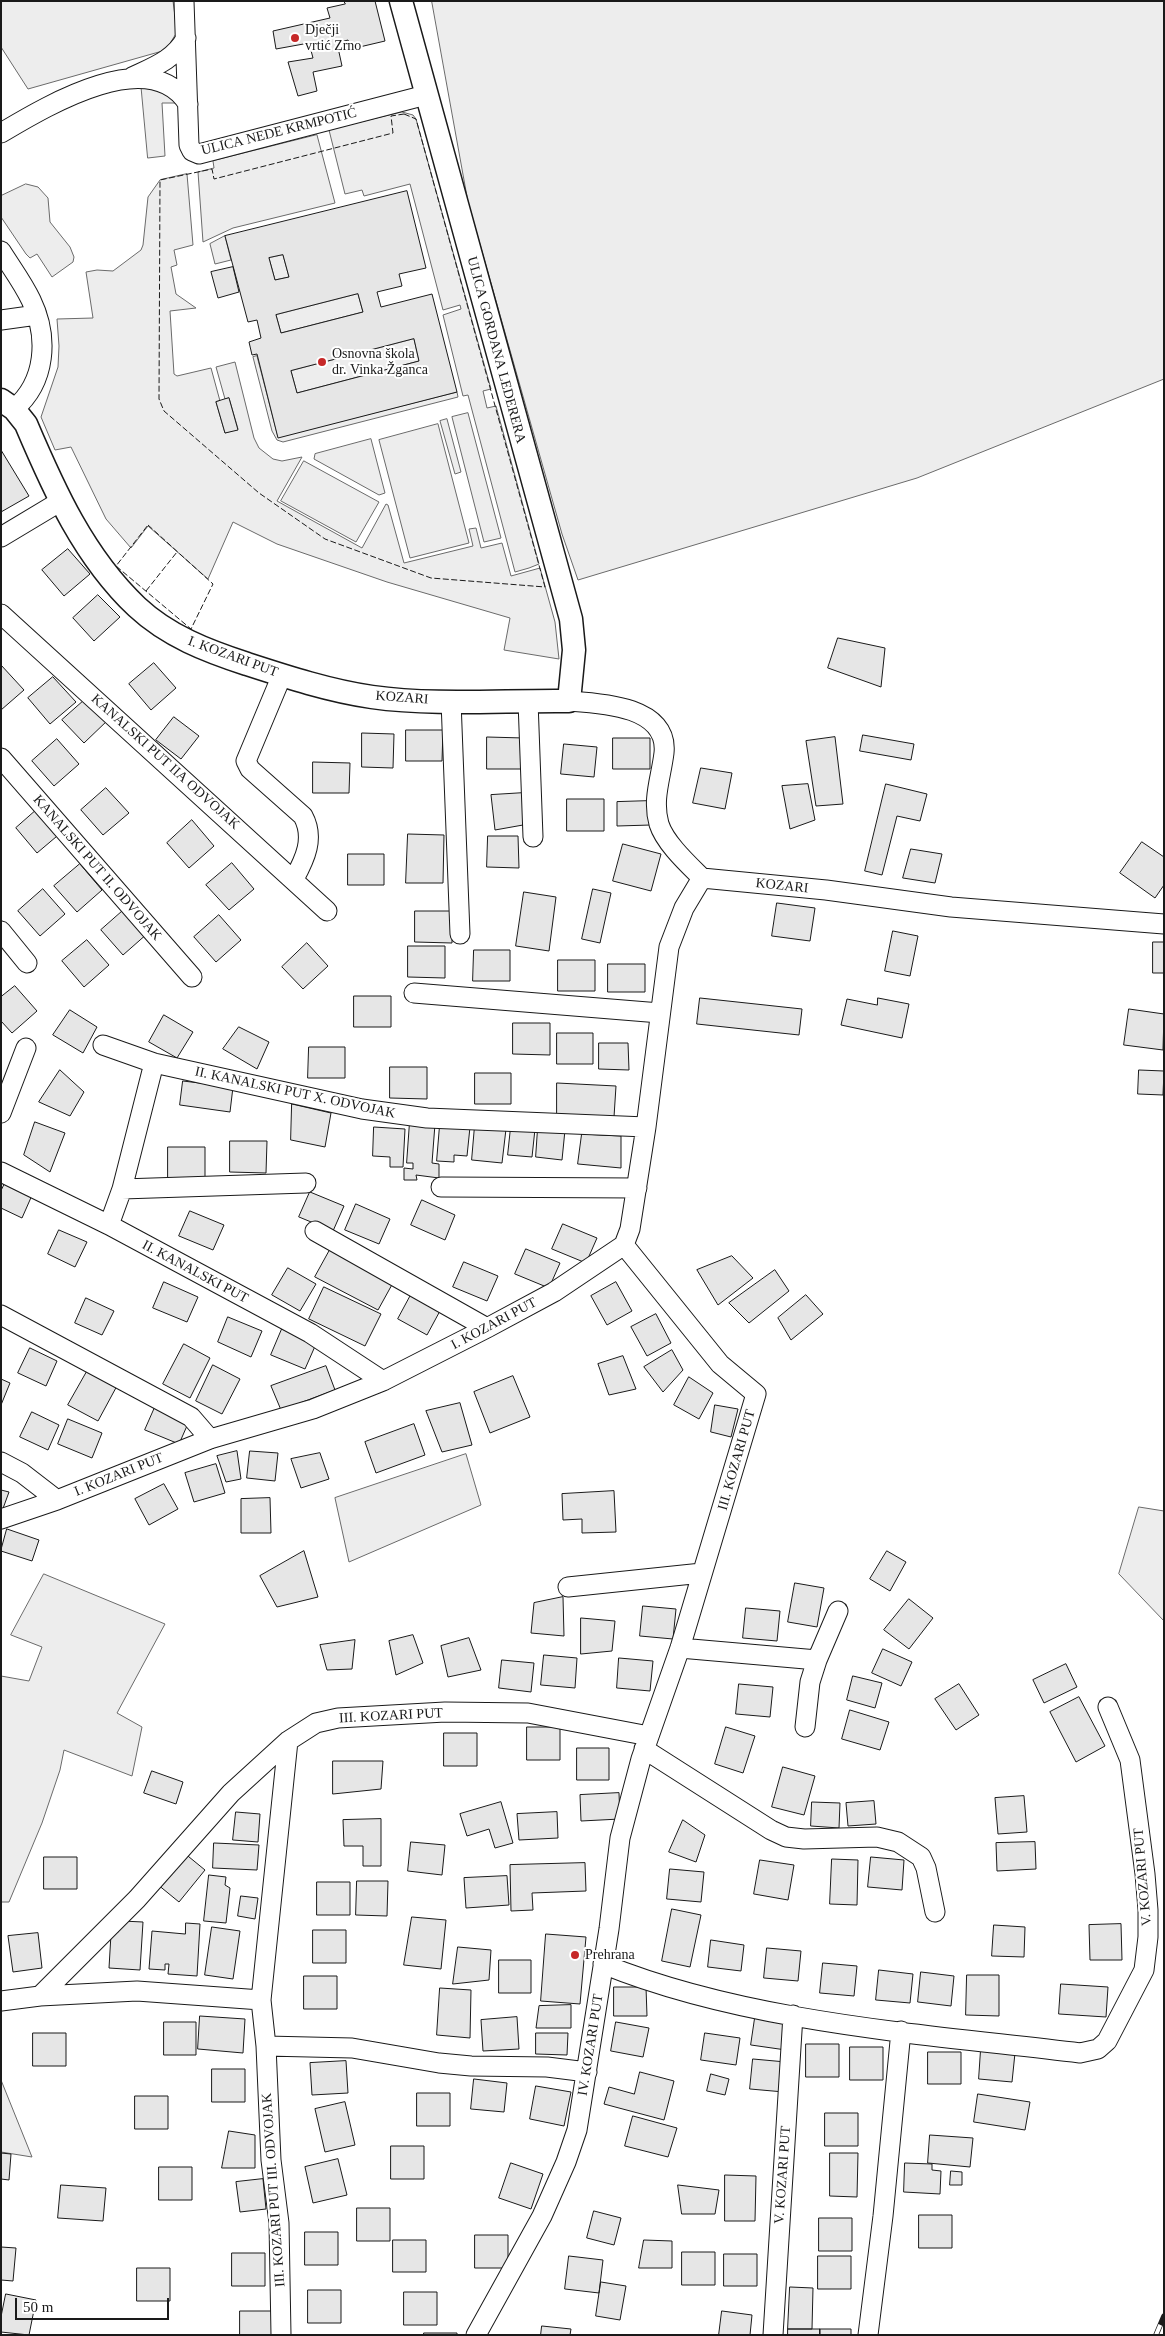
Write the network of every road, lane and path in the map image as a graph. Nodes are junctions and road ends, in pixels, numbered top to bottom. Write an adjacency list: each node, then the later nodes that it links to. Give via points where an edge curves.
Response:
1 (184, 1): 3 (street, ULICA NEDE KRMPOTIĆ)
2 (401, 1): 5 (street, ULICA GORDANA LEDERERA)
3 (186, 38): 4 (street, via 180,50 173,55); 6 (street, ULICA NEDE KRMPOTIĆ)
4 (128, 79): 6 (street, via 155,79 168,84 176,88); 7 (street, via 46,106)
5 (426, 95): 6 (street, ULICA NEDE KRMPOTIĆ, via 199,154 189,145); 19 (street, ULICA GORDANA LEDERERA, via 571,619 574,650)
6 (188, 104)
7 (1, 133)
8 (1, 251): 9 (street, via 32,301)
9 (36, 315): 10 (street); 11 (street, via 42,354 40,370 30,395)
10 (1, 320)
11 (8, 404): 12 (street, I. KOZARI PUT, via 26,424)
12 (61, 501): 13 (street); 15 (street, I. KOZARI PUT, via 101,567 137,607 160,626 213,652)
13 (1, 537)
14 (1, 614): 23 (street, KANALSKI PUT IIA ODVOJAK)
15 (282, 675): 16 (street, I. KOZARI PUT); 23 (street, via 246,761 250,769 308,824 308,852)
16 (354, 693): 18 (street, KOZARI, via 393,699)
17 (528, 700): 18 (street, KOZARI); 19 (street, KOZARI); 21 (street)
18 (451, 701): 27 (street)
19 (569, 701): 22 (street, KOZARI, via 606,703 634,710 654,724 662,736 664,751 655,802 660,826 676,851)
20 (1, 758): 29 (street, KANALSKI PUT II. ODVOJAK)
21 (533, 837)
22 (702, 878): 25 (street, KOZARI, via 951,907); 31 (street, via 684,908 669,947)
23 (294, 879): 24 (street, KANALSKI PUT IIA ODVOJAK)
24 (327, 911)
25 (1164, 924)
26 (1, 931): 28 (street)
27 (460, 934)
28 (27, 963)
29 (192, 978)
30 (414, 993): 31 (street)
31 (660, 1013): 36 (street)
32 (103, 1044): 34 (street, II. KANALSKI PUT X. ODVOJAK)
33 (26, 1048): 35 (street)
34 (154, 1063): 36 (street, II. KANALSKI PUT X. ODVOJAK, via 362,1109 427,1118); 41 (street)
35 (2, 1108)
36 (646, 1127): 40 (street)
37 (1, 1172): 42 (street, II. KANALSKI PUT)
38 (306, 1183): 41 (street)
39 (441, 1187): 40 (street)
40 (637, 1188): 44 (street)
41 (122, 1189): 42 (street)
42 (109, 1226): 47 (street, II. KANALSKI PUT, via 310,1333)
43 (315, 1231): 46 (street)
44 (624, 1245): 46 (street, I. KOZARI PUT, via 554,1292); 52 (street, III. KOZARI PUT, via 720,1364 756,1394)
45 (1, 1315): 48 (street, via 191,1417)
46 (487, 1328): 47 (street, I. KOZARI PUT)
47 (383, 1381): 48 (street, I. KOZARI PUT, via 313,1409)
48 (210, 1439): 50 (street, I. KOZARI PUT)
49 (1, 1462): 50 (street, via 22,1473)
50 (56, 1500): 51 (street, I. KOZARI PUT)
51 (1, 1519)
52 (702, 1572): 53 (street); 55 (street, III. KOZARI PUT)
53 (568, 1586)
54 (838, 1611): 56 (street)
55 (680, 1648): 56 (street); 60 (street, III. KOZARI PUT)
56 (817, 1660): 58 (street, via 810,1682)
57 (1108, 1708): 67 (street, V. KOZARI PUT, via 1130,1760 1148,1910 1144,1970 1108,2041 1098,2049 1080,2052)
58 (805, 1727)
59 (288, 1740): 60 (street, III. KOZARI PUT, via 316,1723 338,1718 446,1712 528,1713); 63 (street, III. KOZARI PUT, via 231,1793 137,1899); 64 (street, III. KOZARI PUT III. ODVOJAK)
60 (647, 1742): 61 (street, via 770,1830 786,1837 877,1837 898,1842 921,1857); 62 (street, IV. KOZARI PUT, via 620,1838)
61 (935, 1912)
62 (603, 1964): 66 (street, V. KOZARI PUT, via 693,1995); 69 (street, IV. KOZARI PUT)
63 (40, 1996): 64 (street, via 137,1991); 65 (street)
64 (261, 2000): 68 (street, III. KOZARI PUT III. ODVOJAK)
65 (1, 2001)
66 (793, 2015): 67 (street, V. KOZARI PUT); 72 (street, V. KOZARI PUT)
67 (901, 2031): 73 (street, via 884,2216)
68 (266, 2046): 69 (street, via 352,2048 439,2063 548,2066); 70 (street, III. KOZARI PUT III. ODVOJAK, via 271,2160 279,2223)
69 (587, 2072): 71 (street, IV. KOZARI PUT, via 577,2130 566,2162 542,2216)
70 (281, 2335)
71 (476, 2335)
72 (773, 2335)
73 (868, 2335)

